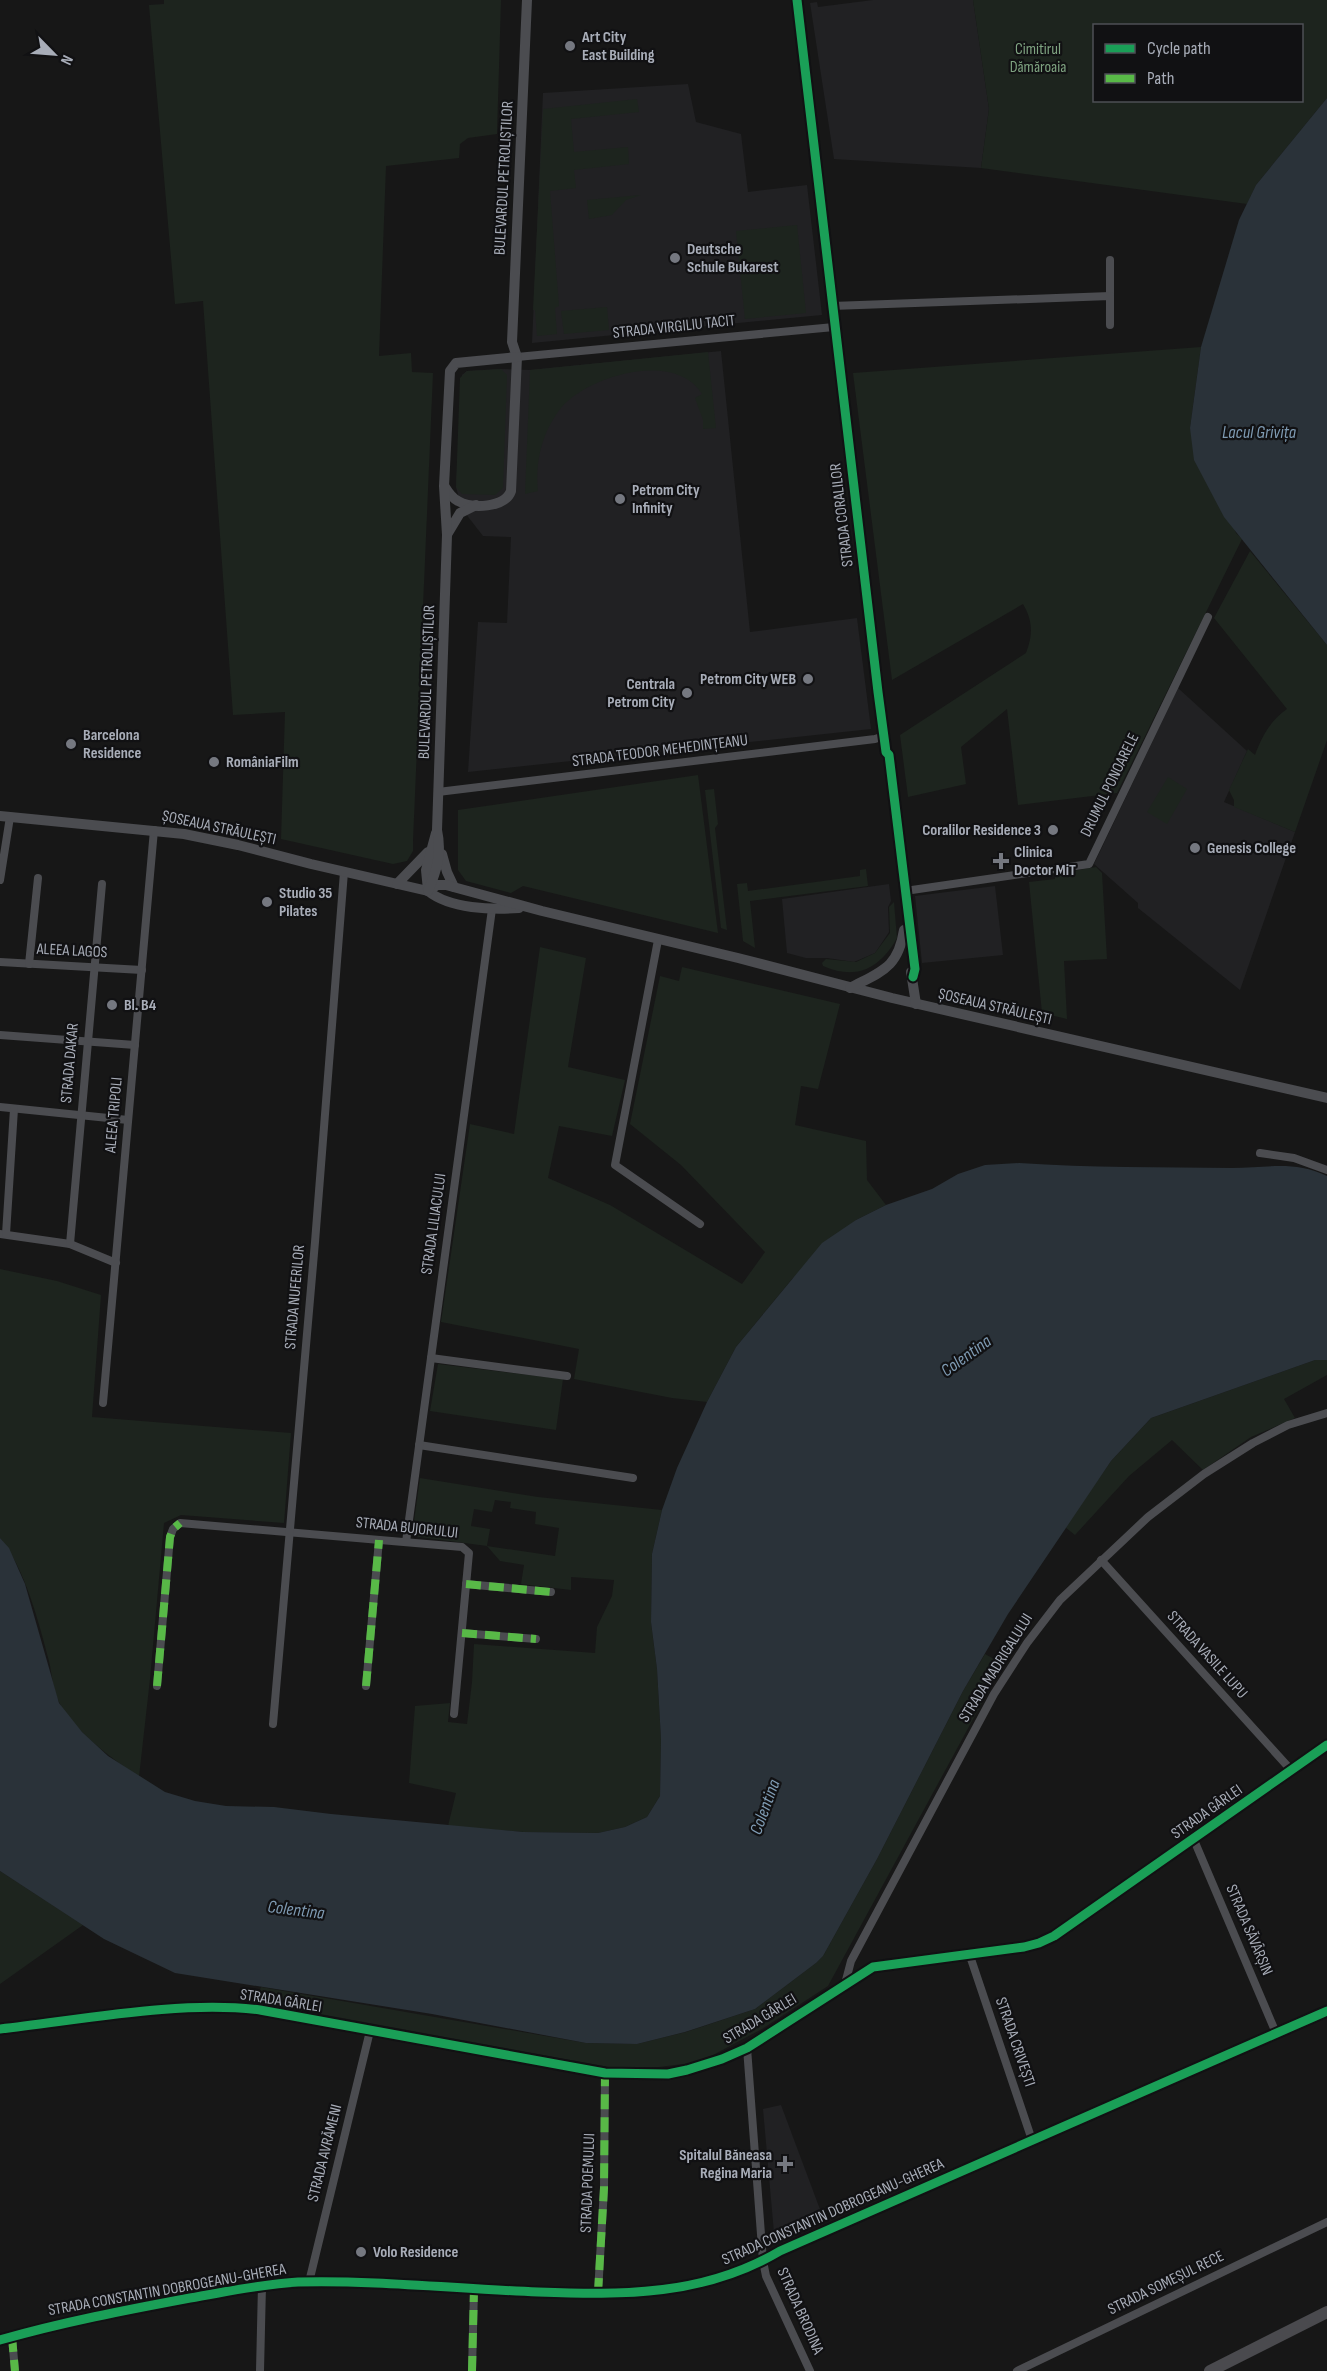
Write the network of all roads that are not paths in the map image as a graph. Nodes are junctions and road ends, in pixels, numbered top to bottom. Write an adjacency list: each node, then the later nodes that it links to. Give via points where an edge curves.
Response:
1 (527, 0): 8 (street, BULEVARDUL PETROLIȘTILOR, via 512,342)
2 (796, 0): 5 (street, STRADA CORALILOR)
3 (1110, 260): 4 (street)
4 (1110, 296): 5 (street); 6 (street)
5 (832, 306): 7 (street, STRADA CORALILOR)
6 (1110, 325)
7 (834, 327): 8 (street, STRADA VIRGILIU TACIT); 13 (street, STRADA CORALILOR)
8 (517, 357): 9 (street, BULEVARDUL PETROLIȘTILOR, via 452,366); 10 (street, BULEVARDUL PETROLIȘTILOR, via 511,491 501,503)
9 (444, 486): 10 (street, via 460,502); 11 (street, BULEVARDUL PETROLIȘTILOR)
10 (476, 505): 11 (street, BULEVARDUL PETROLIȘTILOR, via 460,513)
11 (447, 535): 15 (street, BULEVARDUL PETROLIȘTILOR)
12 (1208, 617): 26 (street, DRUMUL PONOARELE, via 1089,864)
13 (884, 736): 14 (street, STRADA CORALILOR); 15 (street, STRADA TEODOR MEHEDINȚEANU)
14 (886, 752): 26 (street, STRADA CORALILOR); 29 (street, STRADA CORALILOR, via 883,756)
15 (438, 792): 18 (street, BULEVARDUL PETROLIȘTILOR)
16 (5, 816): 17 (street, ȘOSEAUA STRĂULEȘTI); 21 (street)
17 (154, 830): 19 (street, ȘOSEAUA STRĂULEȘTI, via 238,845); 34 (street, ALEEA TRIPOLI)
18 (436, 846): 23 (street); 24 (street); 25 (street, BULEVARDUL PETROLIȘTILOR, via 439,862)
19 (344, 872): 23 (street, ȘOSEAUA STRĂULEȘTI); 58 (street, STRADA NUFERILOR)
20 (38, 879): 32 (street)
21 (0, 880)
22 (102, 884): 33 (street, STRADA DAKAR)
23 (397, 884): 25 (street, ȘOSEAUA STRĂULEȘTI)
24 (454, 887): 25 (street, ȘOSEAUA STRĂULEȘTI, via 437,885); 27 (street, ȘOSEAUA STRĂULEȘTI)
25 (428, 891): 28 (street, ȘOSEAUA STRĂULEȘTI, via 443,900)
26 (905, 891): 35 (street, STRADA CORALILOR)
27 (528, 908): 28 (street, ȘOSEAUA STRĂULEȘTI); 30 (street, ȘOSEAUA STRĂULEȘTI)
28 (492, 909): 52 (street, STRADA LILIACULUI)
29 (904, 930): 35 (street, STRADA CORALILOR); 36 (street, via 896,957 883,970)
30 (658, 940): 36 (street, ȘOSEAUA STRĂULEȘTI); 48 (street, via 615,1166)
31 (0, 962): 32 (street, ALEEA LAGOS)
32 (29, 964): 33 (street, ALEEA LAGOS)
33 (94, 968): 34 (street, ALEEA LAGOS); 39 (street, STRADA DAKAR)
34 (142, 970): 40 (street, ALEEA TRIPOLI)
35 (913, 977): 37 (street, STRADA CORALILOR)
36 (850, 988): 37 (street, ȘOSEAUA STRĂULEȘTI)
37 (916, 1004): 41 (street, ȘOSEAUA STRĂULEȘTI)
38 (0, 1035): 39 (street)
39 (87, 1041): 40 (street); 44 (street, STRADA DAKAR)
40 (135, 1046): 45 (street, ALEEA TRIPOLI)
41 (1327, 1098)
42 (0, 1107): 43 (street)
43 (14, 1109): 44 (street); 49 (street)
44 (80, 1116): 45 (street); 50 (street, STRADA DAKAR)
45 (128, 1120): 51 (street, ALEEA TRIPOLI)
46 (1260, 1154): 47 (street, via 1294,1158)
47 (1327, 1170)
48 (700, 1224)
49 (3, 1234): 50 (street)
50 (70, 1244): 51 (street)
51 (116, 1263): 54 (street, ALEEA TRIPOLI)
52 (431, 1358): 53 (street); 56 (street, STRADA LILIACULUI)
53 (567, 1376)
54 (104, 1403)
55 (1327, 1413): 61 (street, STRADA MADRIGALULUI, via 1288,1425 1204,1474)
56 (419, 1445): 57 (street); 60 (street, STRADA LILIACULUI)
57 (633, 1478)
58 (291, 1532): 59 (street, STRADA BUJORULUI); 66 (street, STRADA BUJORULUI, via 180,1523 173,1529); 69 (street, STRADA NUFERILOR)
59 (379, 1540): 60 (street, STRADA BUJORULUI); 67 (street)
60 (406, 1542): 62 (street, STRADA BUJORULUI, via 466,1549)
61 (1101, 1560): 71 (street, STRADA VASILE LUPU); 74 (street, STRADA MADRIGALULUI, via 1045,1618 994,1694 851,1961)
62 (466, 1584): 63 (street); 64 (street, STRADA BUJORULUI)
63 (551, 1592)
64 (462, 1633): 65 (street); 68 (street, STRADA BUJORULUI)
65 (536, 1639)
66 (157, 1686)
67 (366, 1686)
68 (454, 1714)
69 (273, 1724)
70 (1327, 1745): 71 (street, STRADA GÂRLEI)
71 (1292, 1771): 72 (street, STRADA GÂRLEI)
72 (1194, 1840): 73 (street, STRADA GÂRLEI, via 1039,1944); 78 (street, STRADA SĂVÂRȘIN)
73 (969, 1953): 74 (street, STRADA GÂRLEI, via 873,1967); 81 (street, STRADA CRIVEȘTI)
74 (845, 1984): 79 (street, STRADA GÂRLEI)
75 (1327, 2011): 78 (street, STRADA CONSTANTIN DOBROGEANU-GHEREA)
76 (0, 2029): 77 (street, STRADA GÂRLEI, via 168,2010 235,2008)
77 (370, 2031): 80 (street, STRADA GÂRLEI); 84 (street, STRADA AVRĂMENI)
78 (1276, 2033): 81 (street, STRADA CONSTANTIN DOBROGEANU-GHEREA)
79 (747, 2048): 80 (street, STRADA GÂRLEI, via 703,2066 668,2074); 83 (street, STRADA BRODINA)
80 (605, 2073): 87 (street, STRADA POEMULUI)
81 (1032, 2140): 83 (street, STRADA CONSTANTIN DOBROGEANU-GHEREA)
82 (1327, 2222): 95 (street, STRADA SOMEȘUL RECE)
83 (763, 2261): 87 (street, STRADA CONSTANTIN DOBROGEANU-GHEREA, via 695,2285); 94 (street, STRADA BRODINA, via 766,2276)
84 (309, 2282): 85 (street, STRADA CONSTANTIN DOBROGEANU-GHEREA); 86 (street, STRADA CONSTANTIN DOBROGEANU-GHEREA)
85 (262, 2285): 89 (street, STRADA CONSTANTIN DOBROGEANU-GHEREA, via 71,2320); 92 (street)
86 (474, 2289): 87 (street, STRADA CONSTANTIN DOBROGEANU-GHEREA); 93 (street)
87 (598, 2293)
88 (1327, 2312): 96 (main road)
89 (12, 2337): 90 (street, STRADA CONSTANTIN DOBROGEANU-GHEREA); 91 (street)
90 (0, 2340)
91 (15, 2371)
92 (260, 2371)
93 (472, 2371)
94 (810, 2371)
95 (1017, 2371)
96 (1210, 2371)

